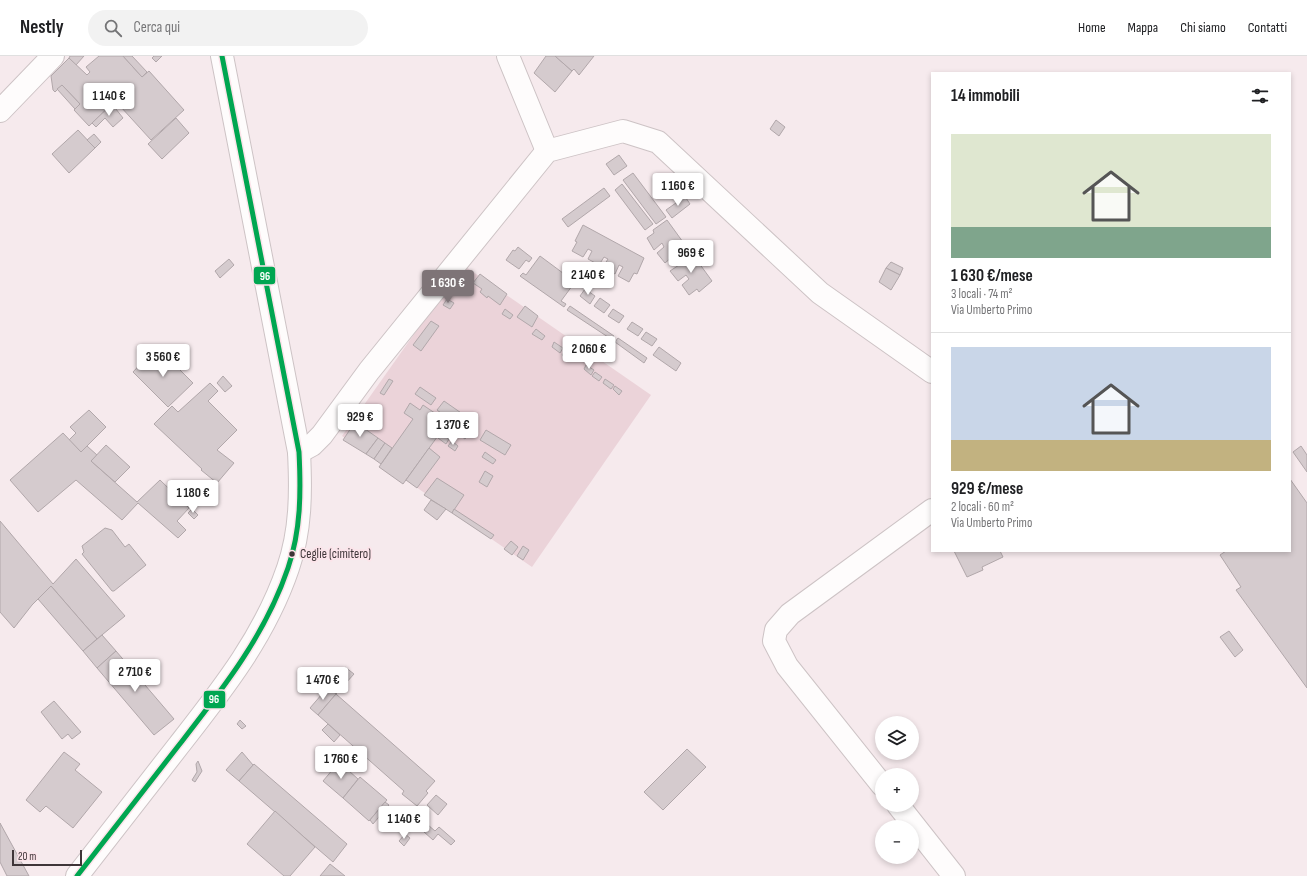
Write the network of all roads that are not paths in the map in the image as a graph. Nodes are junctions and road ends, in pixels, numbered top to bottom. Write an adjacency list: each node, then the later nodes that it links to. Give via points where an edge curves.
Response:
1 (53, 56): 4 (street)
2 (222, 56): 7 (street)
3 (508, 56): 5 (street)
4 (0, 111)
5 (546, 151): 6 (street, via 623,131 658,142 820,293); 7 (street, via 369,371 322,435 312,446)
6 (931, 371)
7 (299, 452): 11 (street, via 300,515 295,542 288,568 267,619 222,690)
8 (931, 511): 9 (street, via 790,614 776,630 774,642 787,666)
9 (875, 777)
10 (904, 812): 12 (street)
11 (77, 876)
12 (954, 876)

